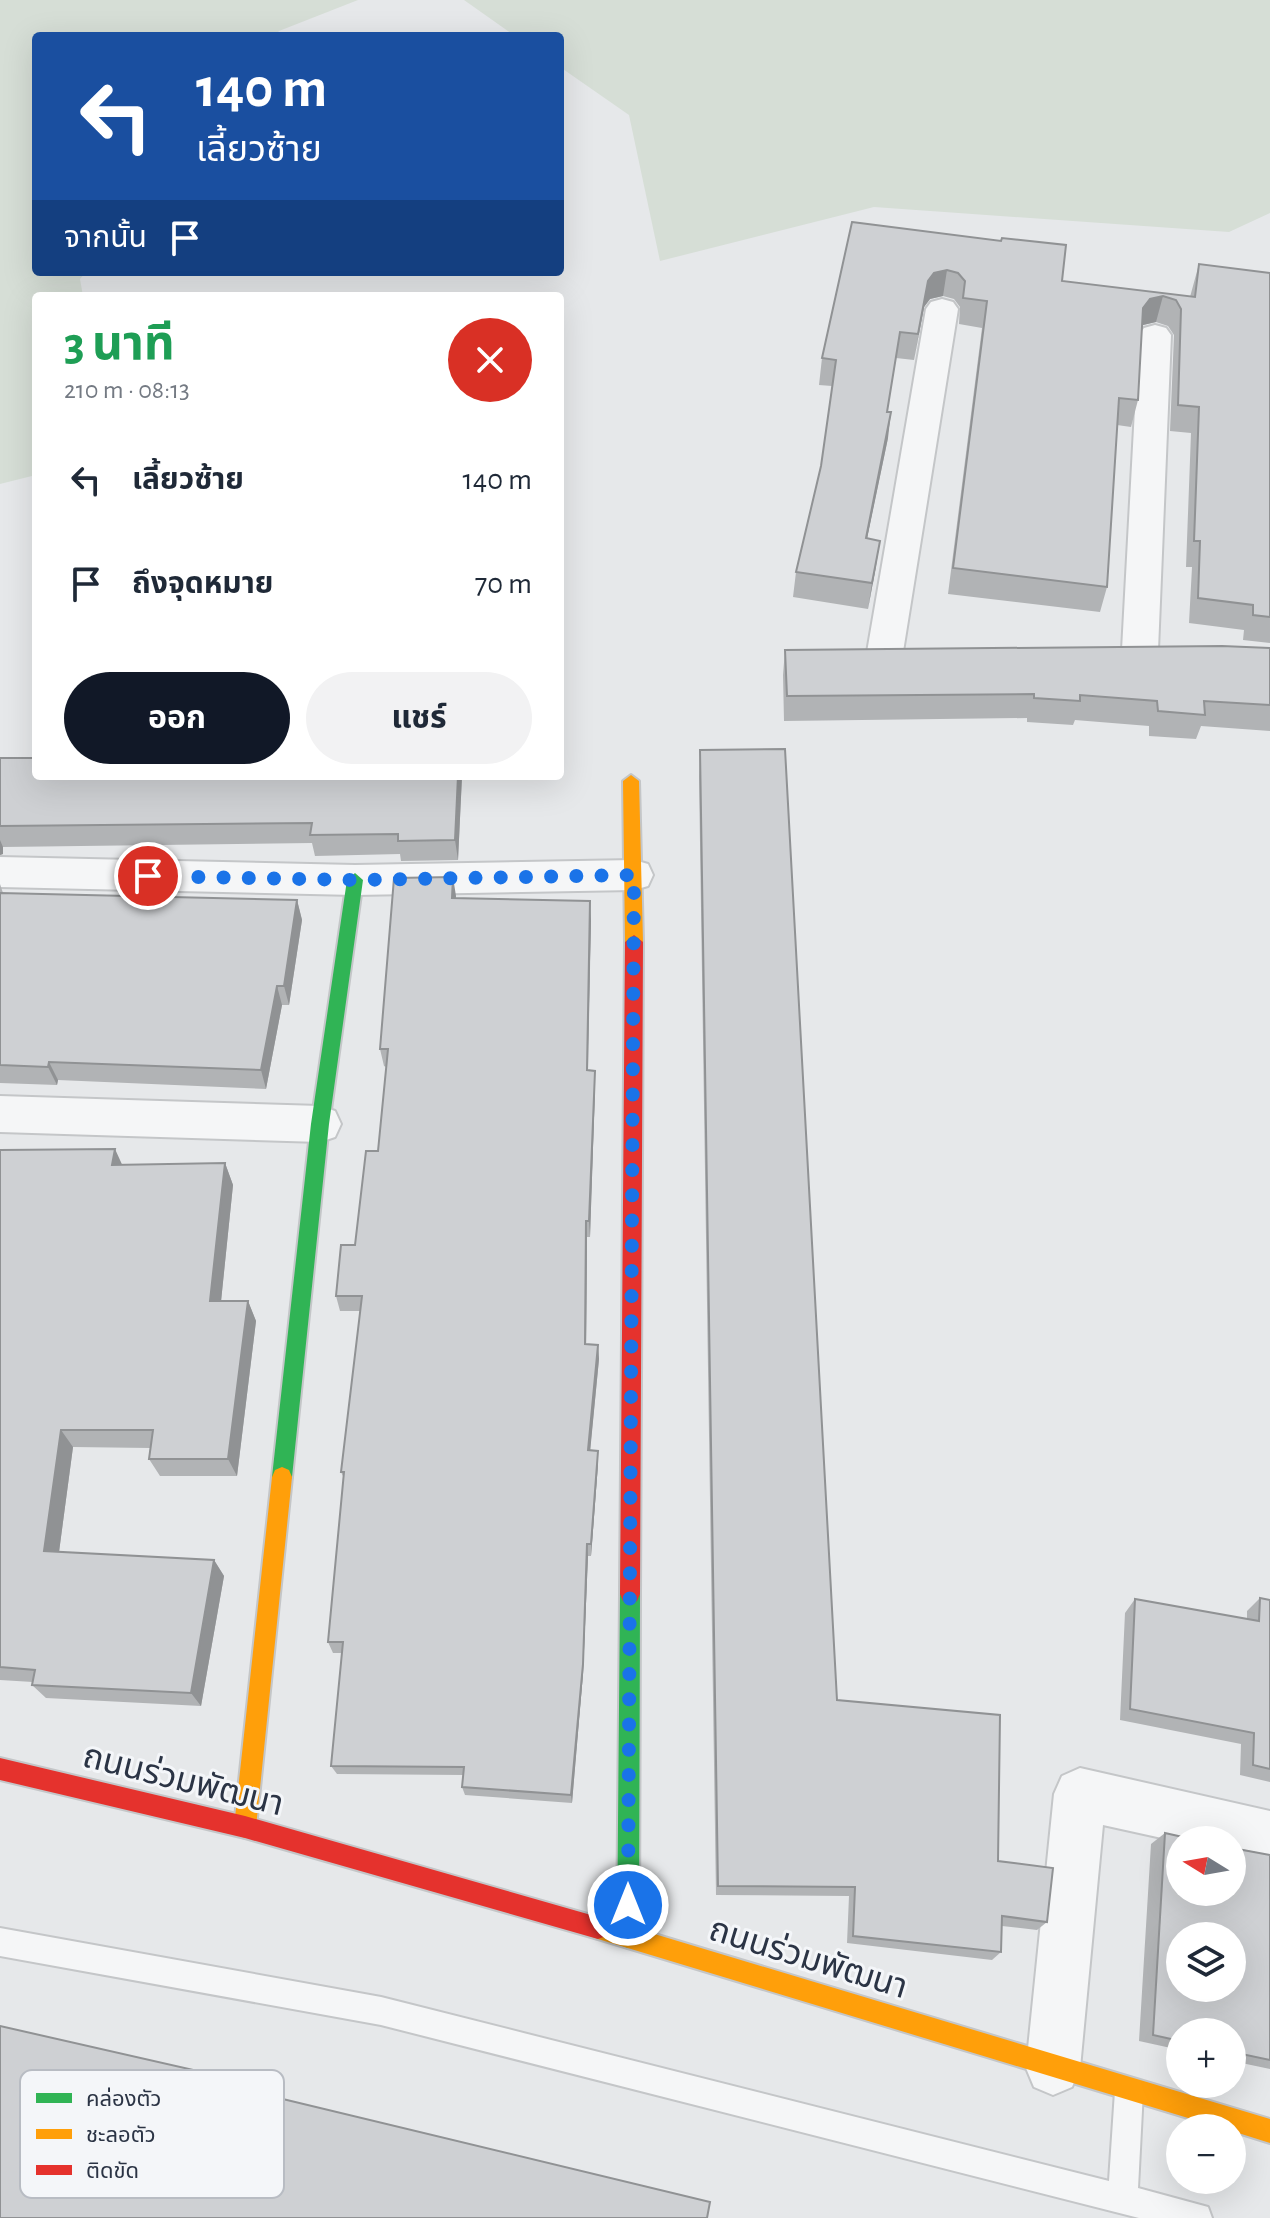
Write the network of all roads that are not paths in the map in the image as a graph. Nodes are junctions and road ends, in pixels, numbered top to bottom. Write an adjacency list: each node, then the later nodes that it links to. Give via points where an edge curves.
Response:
1 (942, 309): 4 (street, via 900,658)
2 (1155, 335): 3 (street)
3 (1139, 651)
4 (845, 660)
5 (631, 781): 7 (street)
6 (0, 872): 8 (street)
7 (634, 875): 8 (street); 14 (street)
8 (355, 880): 10 (street)
9 (0, 1114): 10 (street)
10 (320, 1124): 12 (street)
11 (0, 1769): 12 (street, ถนนร่วมพัฒนา)
12 (245, 1827): 14 (street, ถนนร่วมพัฒนา)
13 (1270, 1837): 16 (street, via 1080,1794)
14 (628, 1937): 16 (street, ถนนร่วมพัฒนา)
15 (0, 1942): 19 (lane, via 381,2011)
16 (1053, 2068): 17 (street, ถนนร่วมพัฒนา)
17 (1129, 2091): 18 (street, ถนนร่วมพัฒนา); 19 (lane)
18 (1270, 2131)
19 (1123, 2199): 20 (lane)
20 (1197, 2218)

